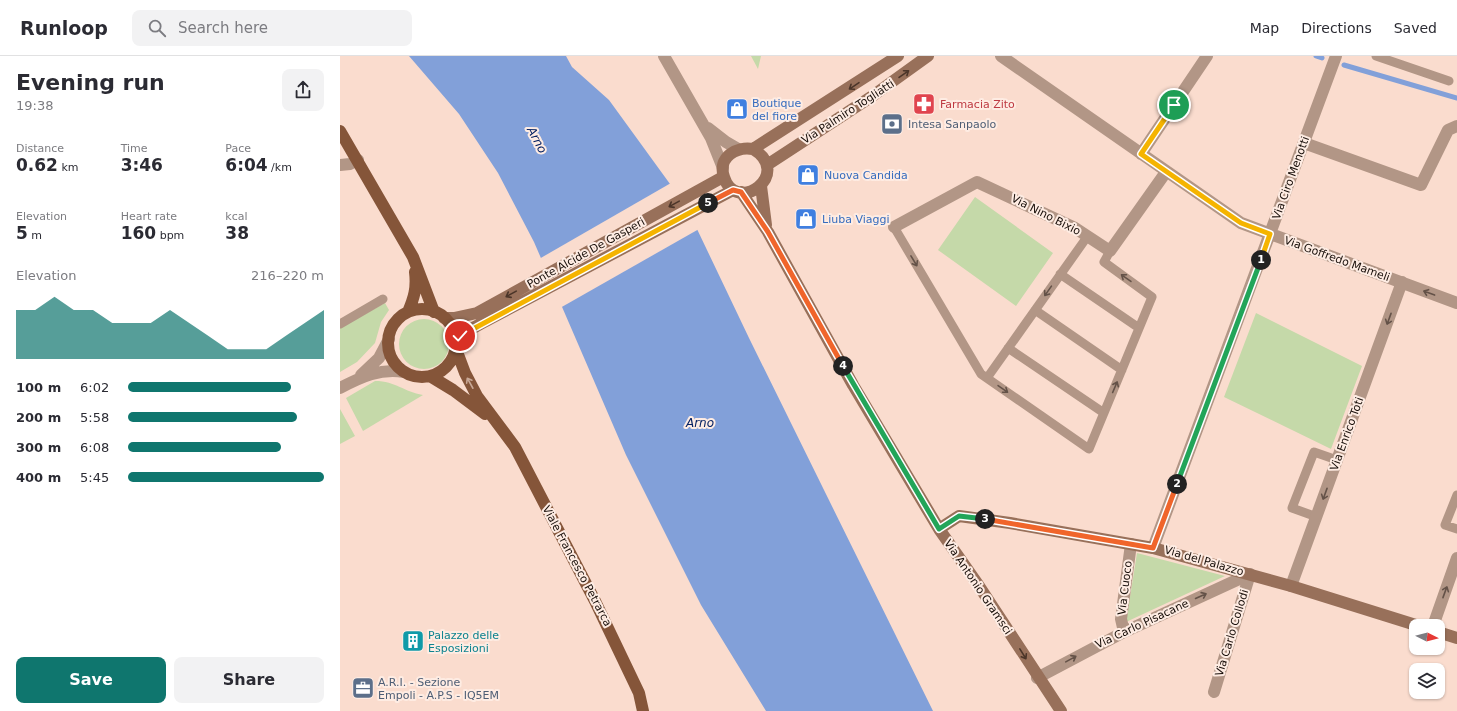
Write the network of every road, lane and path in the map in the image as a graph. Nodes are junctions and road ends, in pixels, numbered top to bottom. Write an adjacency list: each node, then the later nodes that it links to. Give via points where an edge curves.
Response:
1 (664, 56): 9 (street)
2 (898, 56): 14 (main road, Via Palmiro Togliatti, one-way to 14)
3 (928, 56): 18 (main road, Via Palmiro Togliatti, one-way to 3, via 871,97)
4 (1001, 56): 15 (street, Via Goffredo Mameli)
5 (1207, 56): 15 (street)
6 (1336, 56): 12 (street, Via Ciro Menotti)
7 (1376, 56): 8 (lane)
8 (1449, 81)
9 (703, 123): 13 (street, via 714,134); 19 (street, via 717,150)
10 (1457, 126): 12 (street, via 1448,130 1421,185)
11 (340, 131): 16 (main road)
12 (1304, 143): 25 (street, Via Ciro Menotti)
13 (738, 149): 14 (main road); 19 (main road, via 728,156)
14 (753, 149): 18 (main road, via 759,153)
15 (1141, 154): 20 (street, Via Goffredo Mameli)
16 (358, 160): 17 (street); 28 (main road)
17 (340, 165)
18 (766, 165): 21 (main road, via 767,173)
19 (723, 172): 22 (main road); 36 (main road, Ponte Alcide De Gasperi, one-way to 36, via 708,185)
20 (1166, 172): 25 (street, Via Goffredo Mameli, via 1241,223); 27 (street)
21 (761, 186): 22 (main road, via 748,192); 24 (main road, Via Antonio Gramsci)
22 (737, 191): 24 (main road, Via Antonio Gramsci); 36 (main road, Ponte Alcide De Gasperi, via 717,198)
23 (894, 227): 26 (street, Via Nino Bixio, via 978,182 1075,228); 45 (lane, one-way to 45, via 981,374)
24 (768, 232): 53 (main road, Via Antonio Gramsci, via 853,385)
25 (1270, 234): 30 (street, Via Goffredo Mameli); 56 (street, Via Ciro Menotti)
26 (1088, 237): 27 (street, Via Nino Bixio); 29 (lane)
27 (1110, 251): 38 (lane, one-way to 27, via 1152,297 1104,262)
28 (414, 257): 34 (main road, via 417,284); 35 (main road)
29 (1060, 274): 33 (lane, one-way to 33); 38 (lane)
30 (1402, 282): 32 (street, Via Goffredo Mameli, one-way to 30); 50 (street, Via Enrico Toti, one-way to 50)
31 (383, 299): 37 (lane)
32 (1457, 303)
33 (1035, 310): 41 (lane); 42 (lane)
34 (408, 312): 35 (main road, via 417,310); 39 (main road, via 395,323)
35 (439, 315): 36 (main road, Ponte Alcide De Gasperi); 40 (main road, via 455,333)
36 (480, 318): 40 (main road, Ponte Alcide De Gasperi, via 464,333)
37 (340, 324)
38 (1139, 328): 42 (lane)
39 (389, 339): 43 (main road, via 391,358); 46 (street, via 379,358)
40 (456, 346): 44 (main road, via 447,367); 49 (main road, Viale Francesco Petrarca, one-way to 40, via 477,396 465,373)
41 (1008, 348): 45 (lane); 48 (lane)
42 (1122, 370): 48 (lane, one-way to 42)
43 (404, 372): 44 (main road, via 421,377); 46 (street, via 382,371)
44 (430, 376): 49 (main road, Viale Francesco Petrarca, via 471,402)
45 (987, 378): 48 (lane, one-way to 48, via 1089,449)
46 (354, 380): 47 (street)
47 (340, 388)
48 (1104, 413)
49 (500, 427): 67 (main road, Viale Francesco Petrarca, via 515,447 614,637 639,693)
50 (1337, 460): 52 (street, Via Enrico Toti, one-way to 52); 52 (lane, via 1314,452 1292,508)
51 (1457, 495): 54 (lane, via 1445,525)
52 (1316, 517): 59 (street, Via Enrico Toti)
53 (939, 529): 55 (main road, Via del Palazzo, via 959,516); 65 (main road, Via Antonio Gramsci, one-way to 65, via 979,586)
54 (1457, 529)
55 (1131, 544): 56 (main road, Via del Palazzo); 62 (street, Via Cuoco, via 1121,619)
56 (1153, 548): 58 (main road, Via del Palazzo)
57 (1457, 558): 60 (street, one-way to 57)
58 (1250, 574): 59 (main road, Via del Palazzo); 62 (street, Via Carlo Pisacane, one-way to 58); 66 (street, Via Carlo Collodi)
59 (1292, 586): 61 (main road, Via del Palazzo)
60 (1435, 619)
61 (1409, 623)
62 (1124, 632): 65 (street, Via Carlo Pisacane, one-way to 62)
63 (1445, 634): 64 (main road)
64 (1457, 638)
65 (1037, 678): 68 (main road, Via Antonio Gramsci)
66 (1214, 692)
67 (643, 711)
68 (1061, 711)

